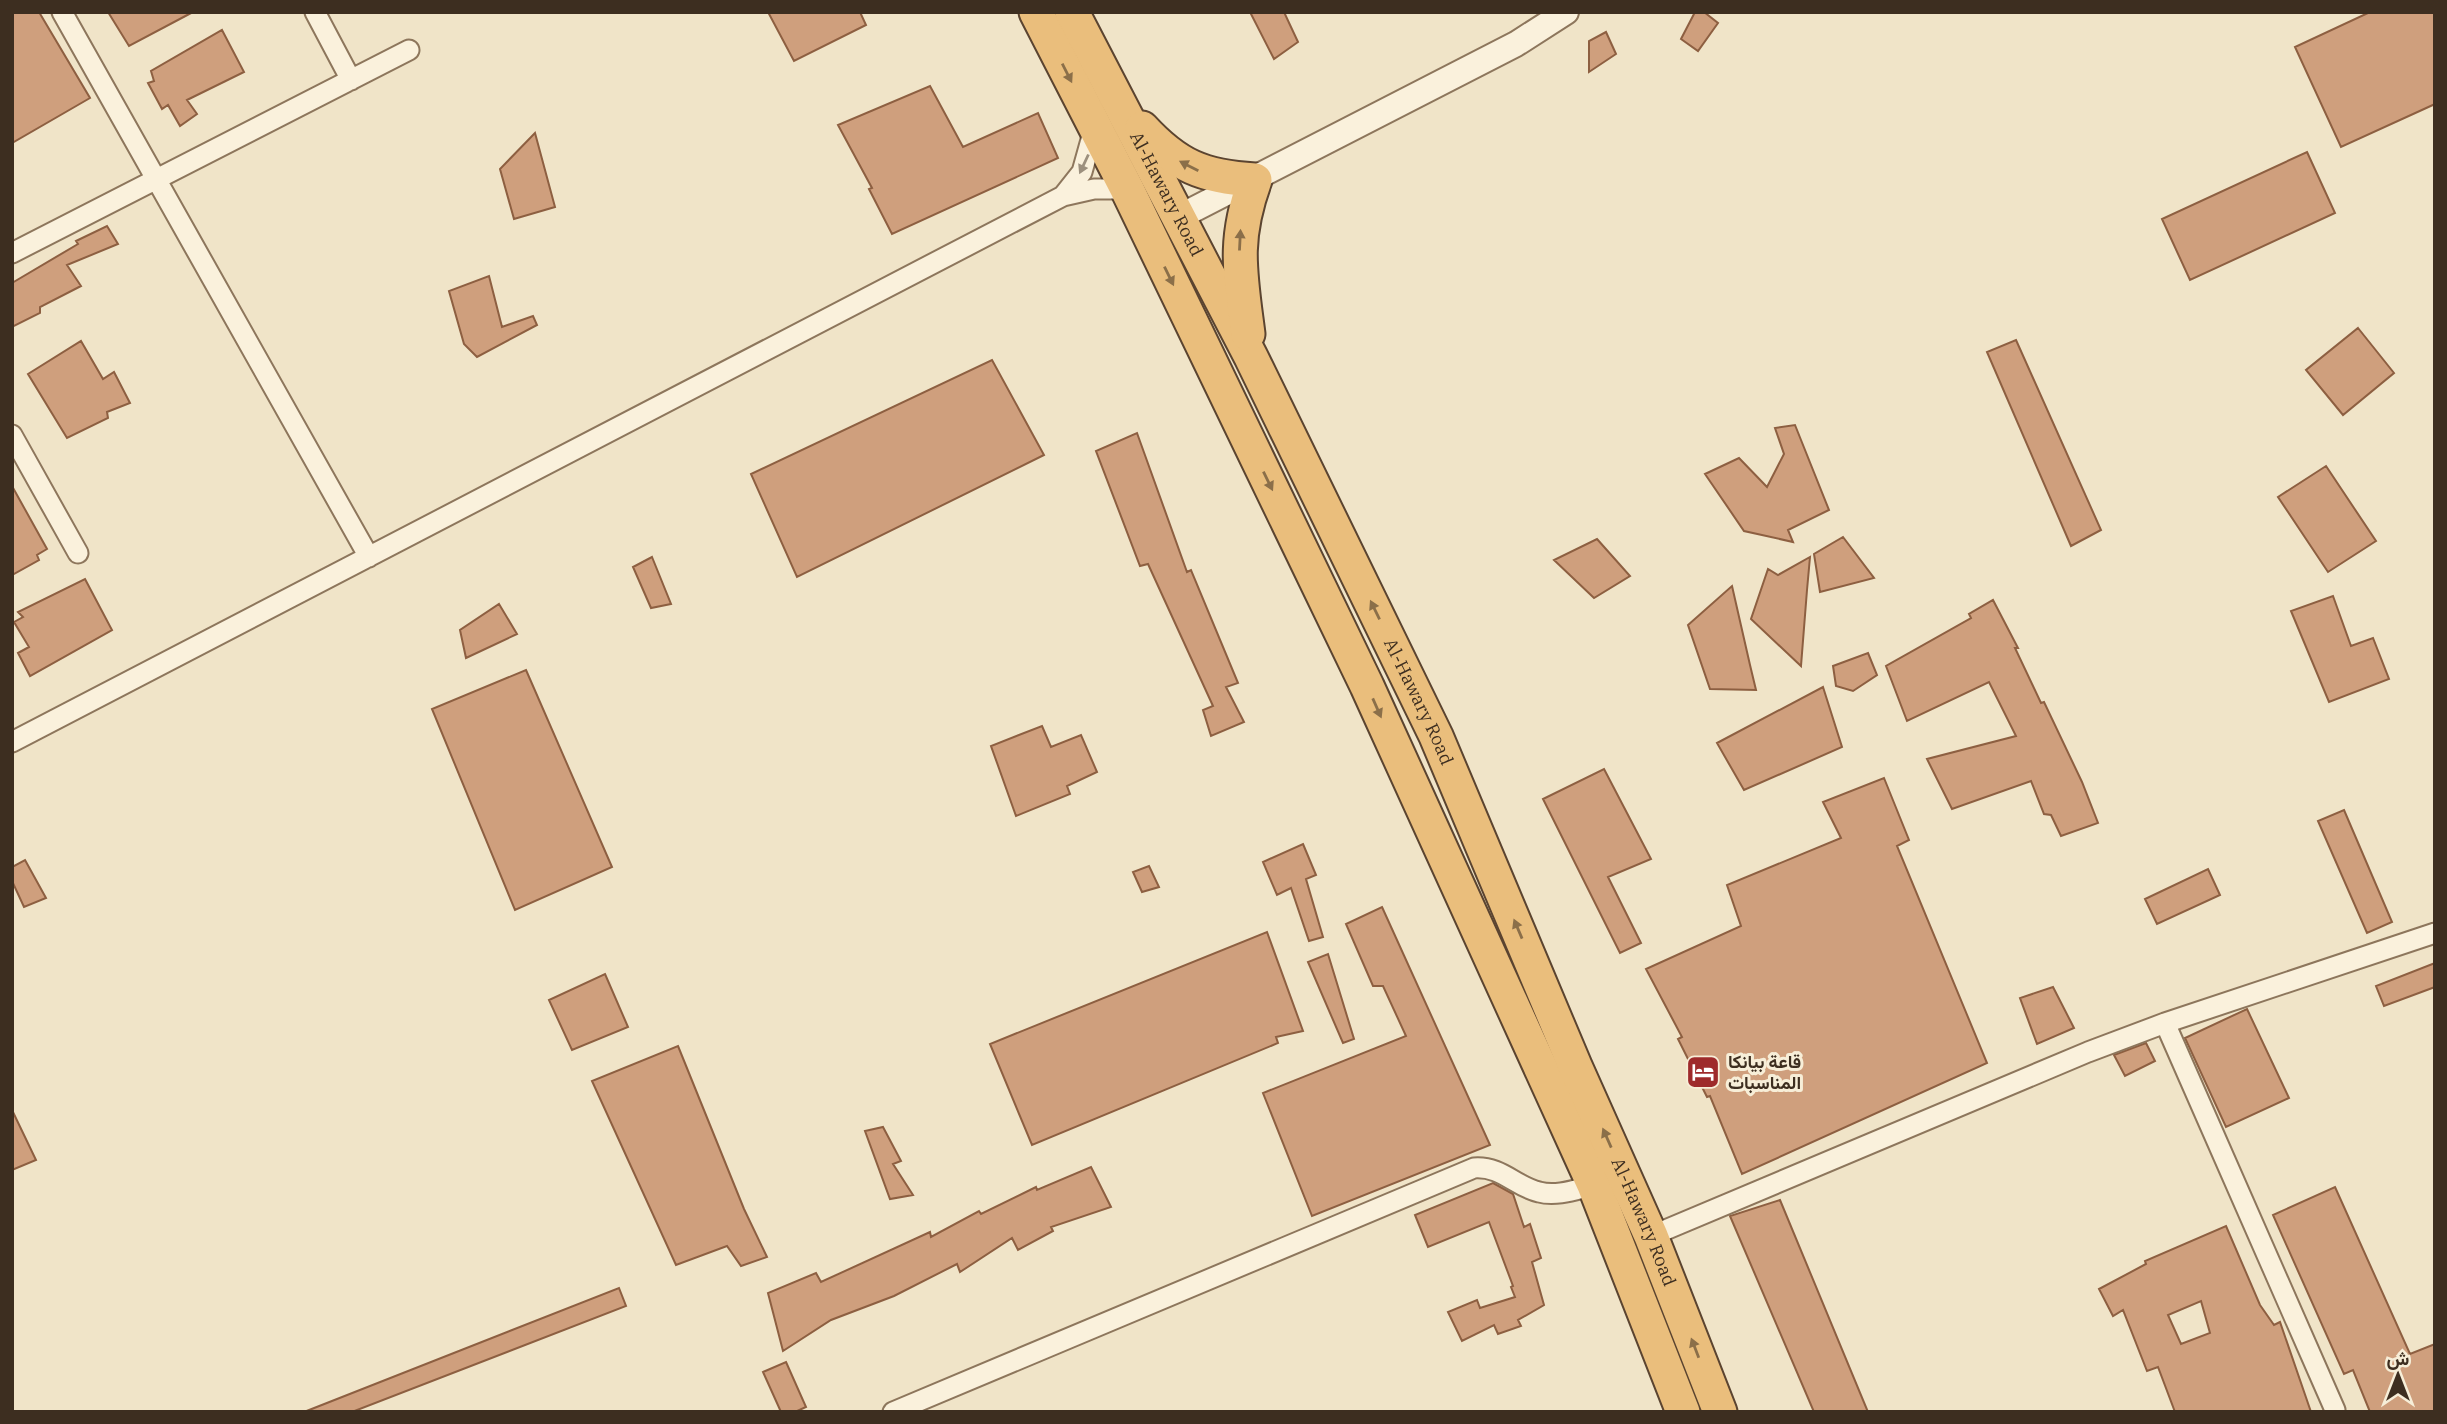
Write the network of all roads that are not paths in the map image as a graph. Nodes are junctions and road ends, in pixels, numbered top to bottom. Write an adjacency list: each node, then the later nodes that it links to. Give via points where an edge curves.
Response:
1 (62, 12): 10 (street)
2 (315, 12): 7 (street)
3 (1036, 12): 9 (highway, Al-Hawary Road, one-way to 9)
4 (1072, 12): 8 (highway, Al-Hawary Road)
5 (1566, 12): 11 (street, via 1516,44)
6 (409, 50): 7 (street)
7 (351, 79): 10 (street)
8 (1120, 103): 11 (highway, one-way to 8, via 1222,178 1183,164); 14 (highway, Al-Hawary Road)
9 (1094, 128): 12 (highway, Al-Hawary Road); 13 (street, one-way to 13, via 1088,158)
10 (156, 179): 15 (street); 19 (street)
11 (1255, 180): 14 (street); 16 (highway, one-way to 11, via 1239,252 1242,216)
12 (1127, 189): 13 (street, via 1094,189); 24 (highway, Al-Hawary Road, one-way to 24, via 1367,686)
13 (1063, 196): 19 (street)
14 (1179, 217): 16 (highway, Al-Hawary Road)
15 (12, 253)
16 (1251, 357): 23 (highway, Al-Hawary Road, one-way to 16, via 1436,736)
17 (12, 435): 18 (street)
18 (78, 553)
19 (369, 557): 20 (street)
20 (12, 742)
21 (2435, 933): 22 (street)
22 (2165, 1023): 26 (street); 27 (street)
23 (1575, 1066): 24 (highway); 26 (highway, Al-Hawary Road, one-way to 23)
24 (1545, 1080): 25 (highway, Al-Hawary Road)
25 (1594, 1185): 28 (street, via 1539,1192 1497,1169 1474,1168); 29 (highway, Al-Hawary Road)
26 (1651, 1236): 30 (highway, Al-Hawary Road, one-way to 26)
27 (2335, 1410)
28 (893, 1412)
29 (1683, 1412)
30 (1720, 1412)

